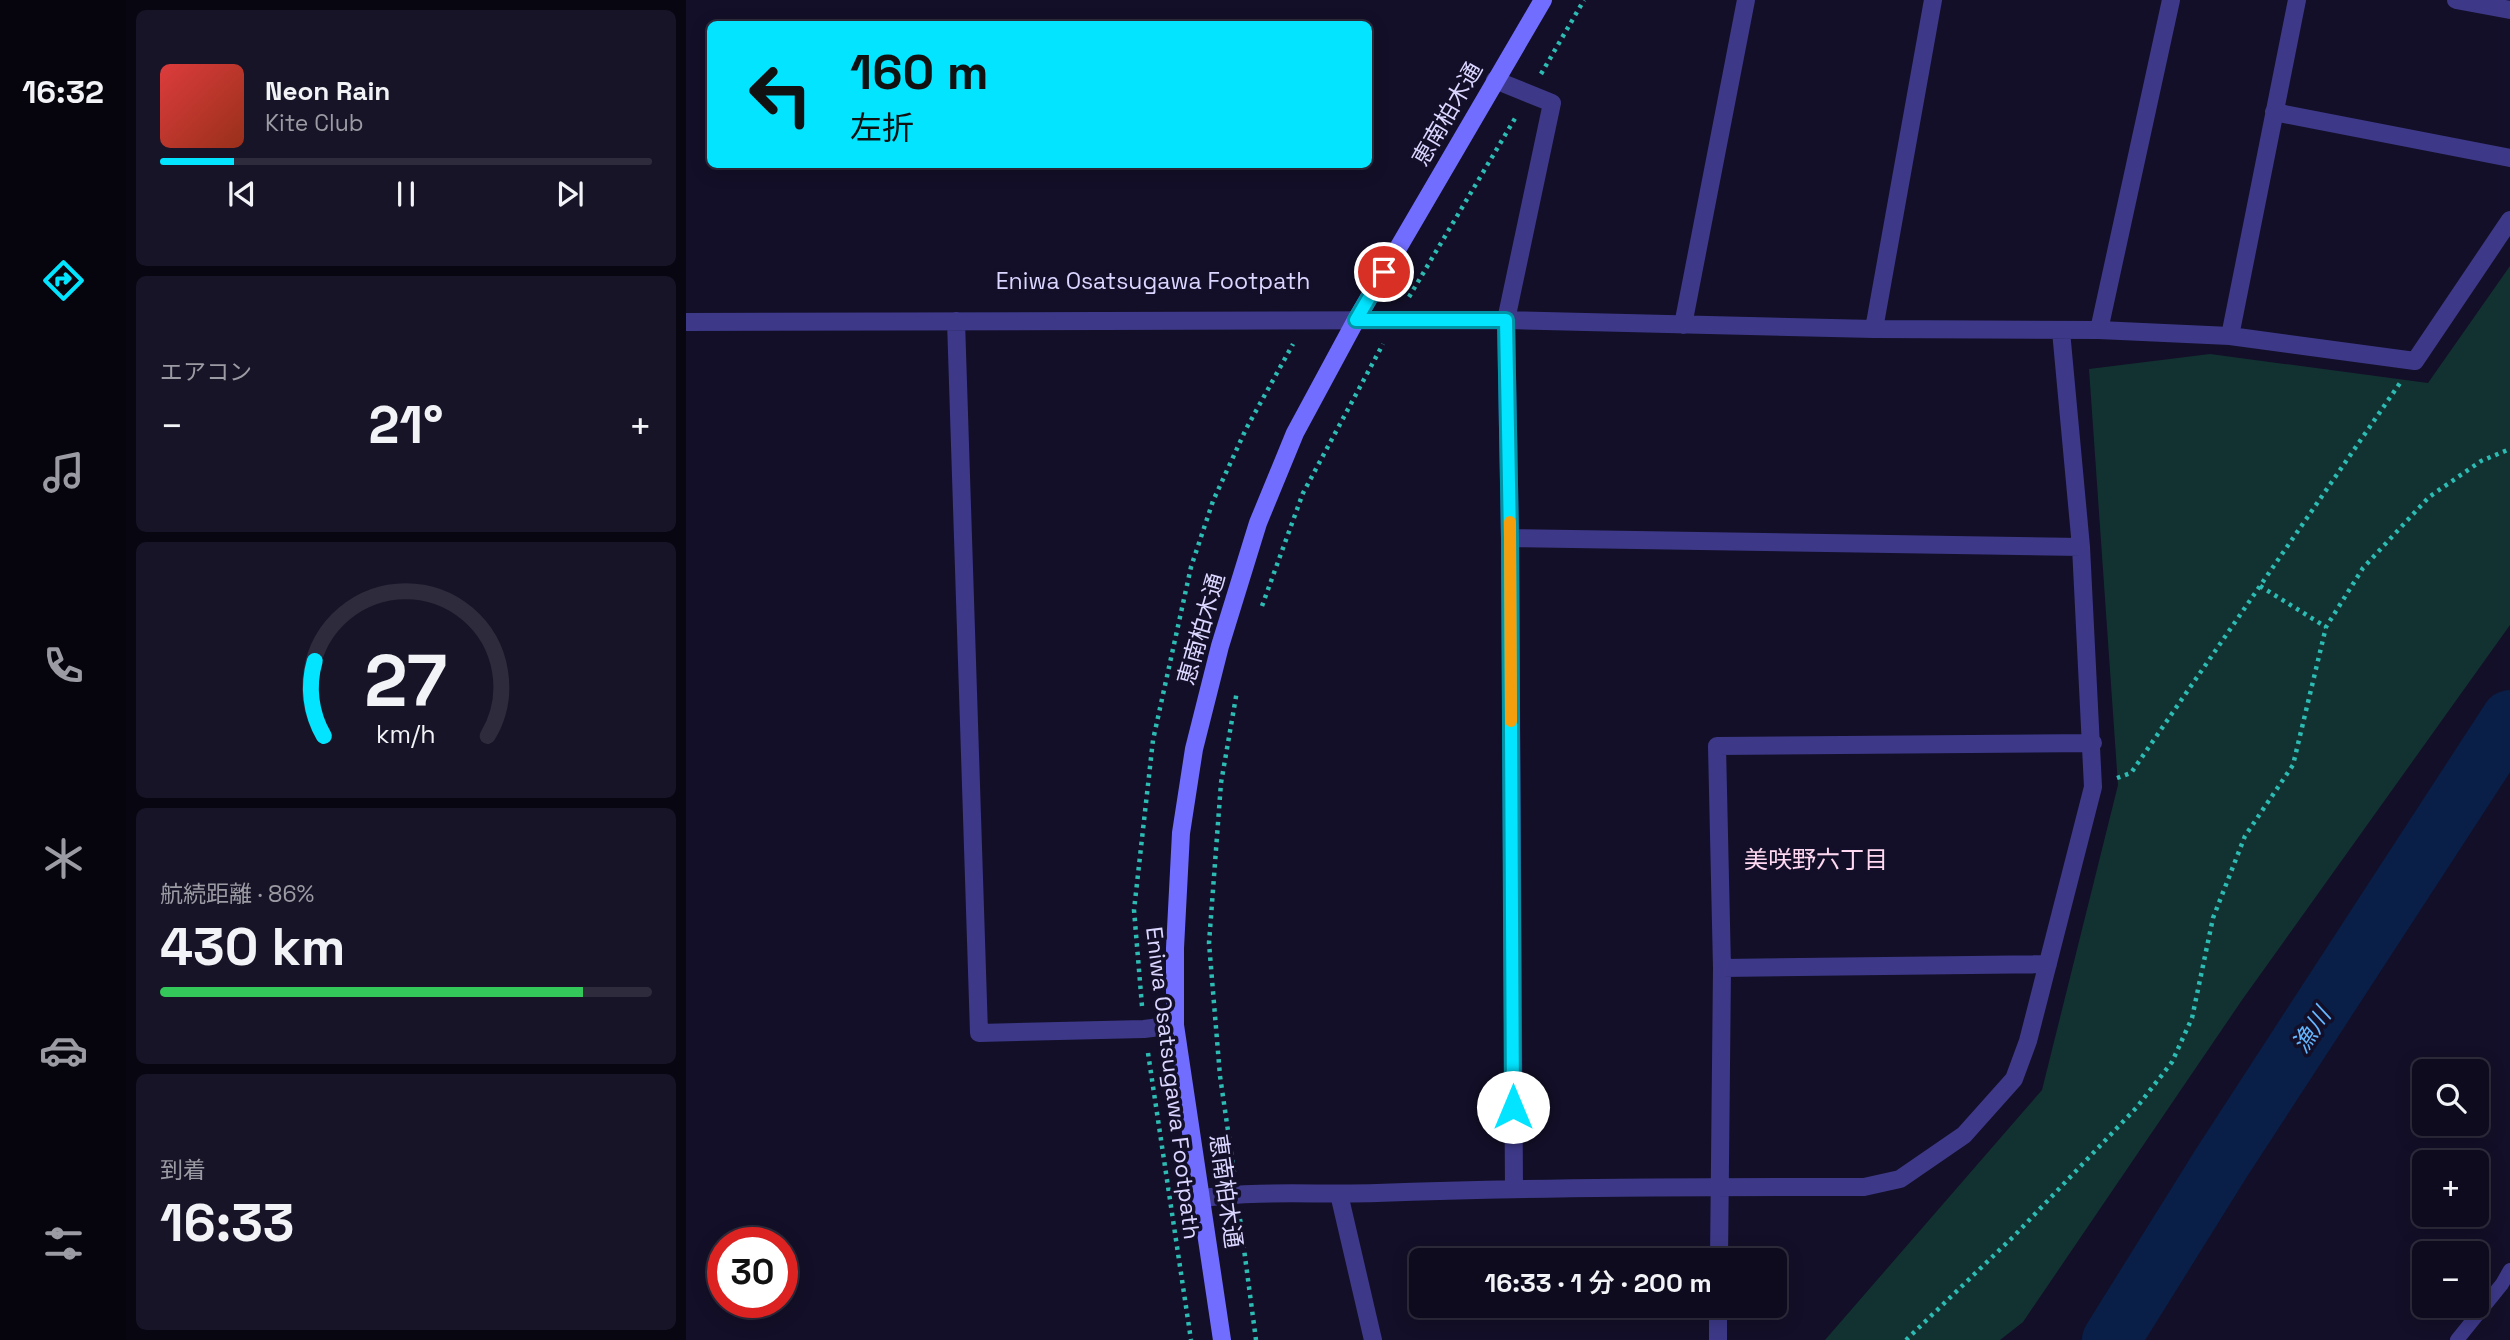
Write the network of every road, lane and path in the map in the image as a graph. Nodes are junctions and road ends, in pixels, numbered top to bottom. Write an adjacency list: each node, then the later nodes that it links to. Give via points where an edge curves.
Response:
1 (1543, 0): 9 (street, 恵南柏木通)
2 (1584, 0): 10 (path)
3 (1746, 0): 20 (street)
4 (1933, 0): 21 (street)
5 (2171, 0): 22 (street)
6 (2297, 0): 11 (street)
7 (2456, 0): 8 (street)
8 (2510, 10)
9 (1495, 80): 10 (street); 14 (street, 恵南柏木通)
10 (1530, 94): 15 (street, via 1552,103); 18 (path)
11 (2274, 112): 12 (street); 24 (street)
12 (2510, 159)
13 (2510, 220): 25 (street)
14 (1356, 320): 17 (street); 18 (street); 37 (street, 恵南柏木通, via 1295,433 1258,523 1216,659 1194,749 1181,833)
15 (1506, 320): 18 (street); 20 (street); 27 (street)
16 (956, 321): 17 (street); 19 (street); 38 (street, via 979,1033)
17 (1306, 321): 38 (path, Eniwa Osatsugawa Footpath, via 1246,429 1213,501 1191,567 1153,740 1133,910)
18 (1395, 321): 30 (path, via 1303,493)
19 (686, 322)
20 (1683, 325): 21 (street)
21 (1874, 329): 23 (street)
22 (2099, 330): 23 (street); 24 (street)
23 (2061, 331): 28 (street)
24 (2230, 336): 25 (street)
25 (2415, 361): 29 (path)
26 (2510, 449): 31 (path, via 2481,461 2429,497 2363,568)
27 (1510, 538): 28 (street); 40 (street)
28 (2081, 547): 33 (street)
29 (2260, 586): 31 (path); 34 (path, via 2131,773)
30 (1257, 619)
31 (2326, 628): 52 (path, via 2293,765 2245,836 2213,918 2192,1018 2172,1062 2128,1117)
32 (1239, 682): 41 (path, via 1222,783 1209,943 1220,1076)
33 (2093, 743): 34 (street); 36 (street, via 1717,746)
34 (2094, 787): 35 (street)
35 (2048, 964): 36 (street); 39 (street, via 2014,1079 1964,1135 1935,1156 1900,1179 1864,1187)
36 (1722, 968): 39 (street)
37 (1175, 1025): 38 (street); 43 (street, 恵南柏木通)
38 (1144, 1029): 47 (path, Eniwa Osatsugawa Footpath)
39 (1721, 1187): 40 (street); 44 (street)
40 (1514, 1188): 42 (street)
41 (1237, 1194): 42 (street); 43 (street); 49 (path)
42 (1339, 1194): 50 (street)
43 (1203, 1198): 48 (street, 恵南柏木通)
44 (1719, 1248)
45 (2510, 1270): 53 (lane)
46 (1718, 1318): 51 (street)
47 (1191, 1340)
48 (1223, 1340)
49 (1256, 1340)
50 (1373, 1340)
51 (1718, 1340)
52 (1906, 1340)
53 (2457, 1340)

